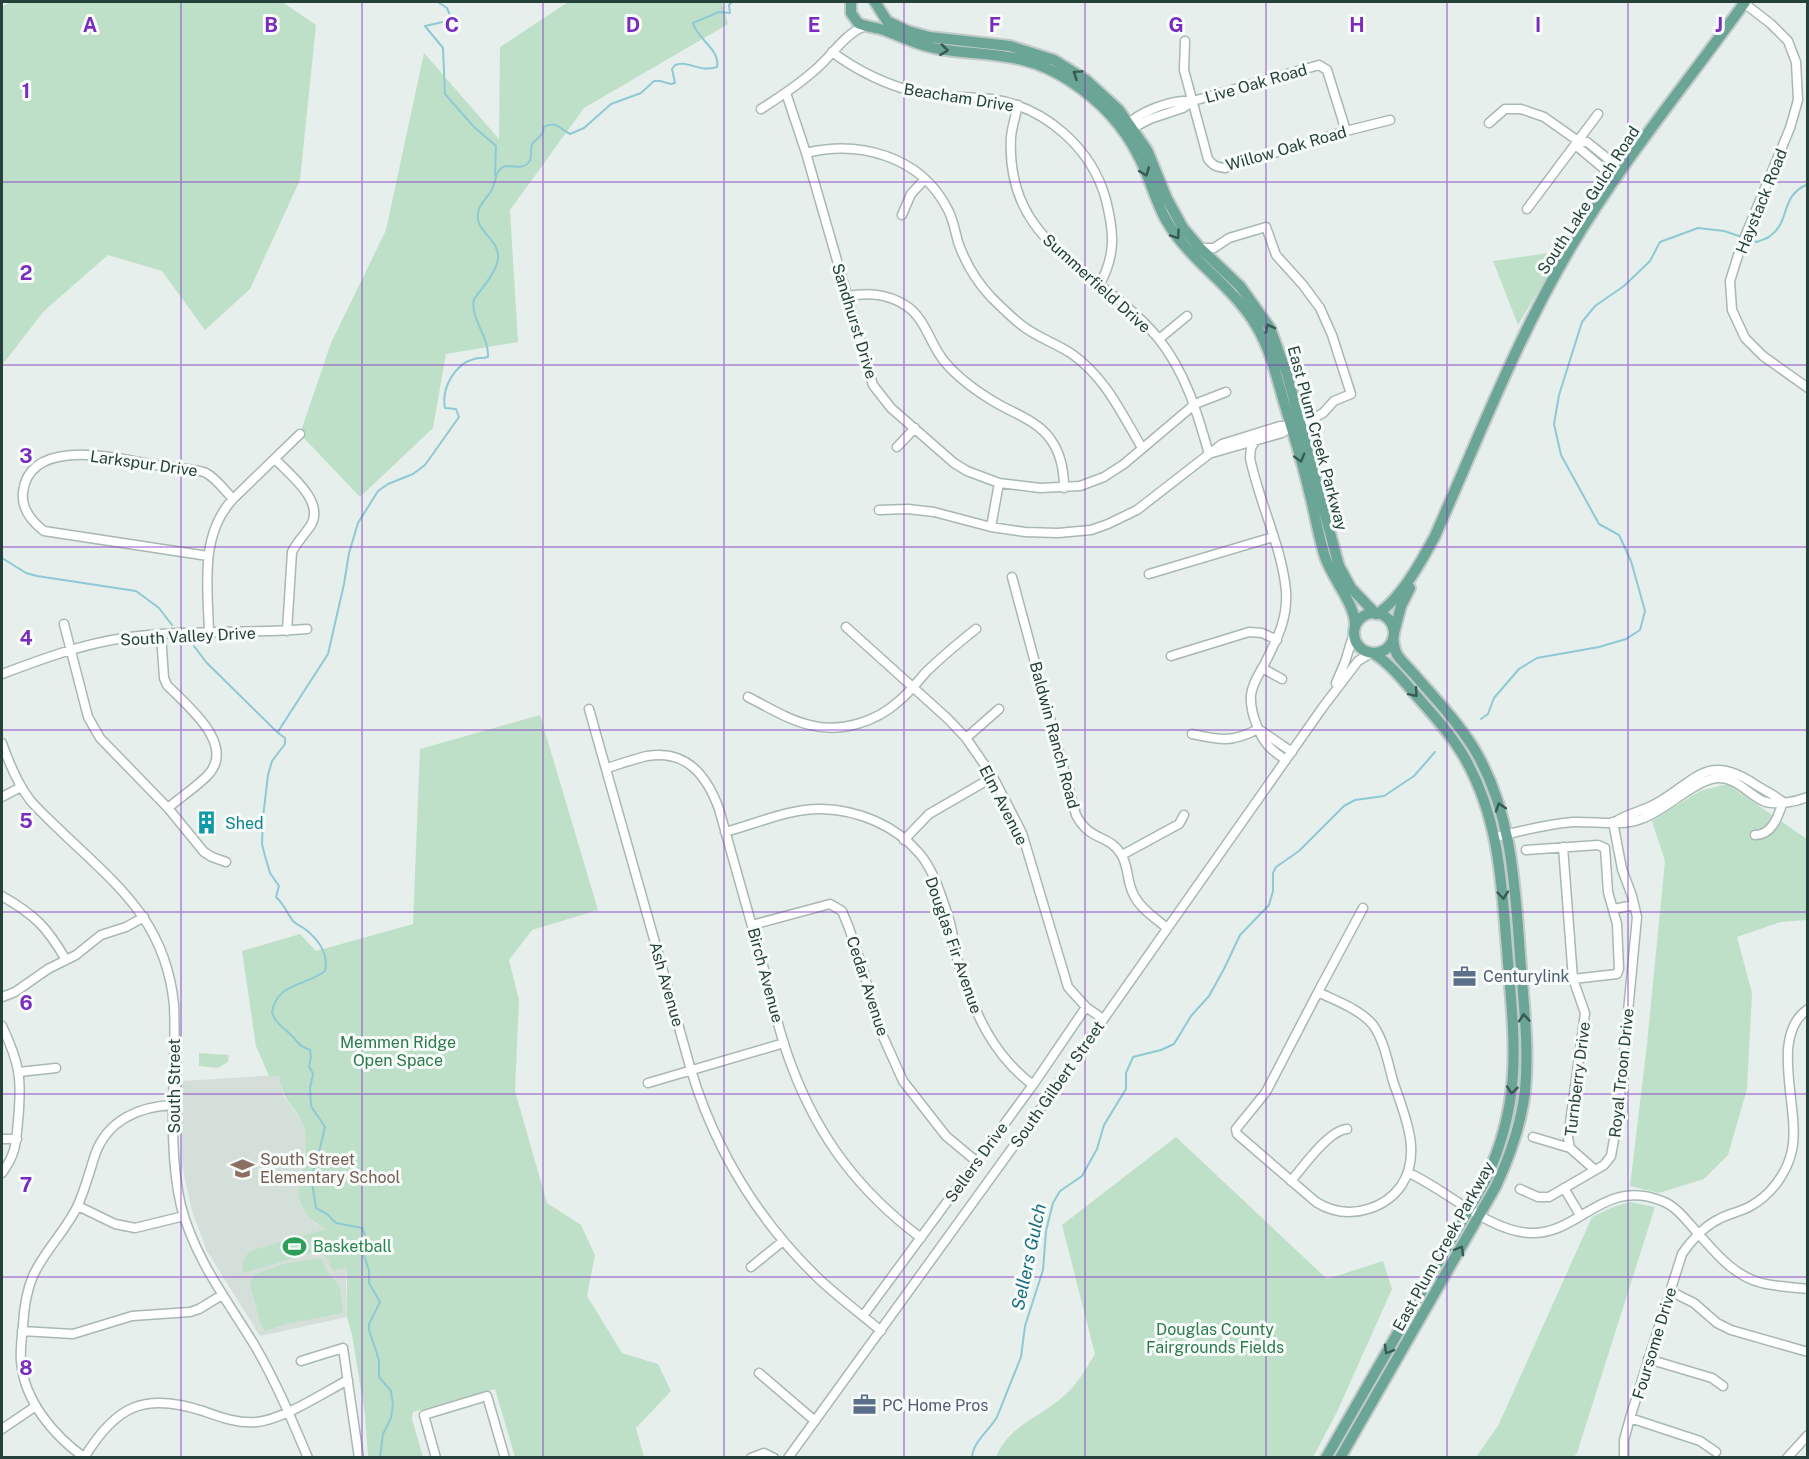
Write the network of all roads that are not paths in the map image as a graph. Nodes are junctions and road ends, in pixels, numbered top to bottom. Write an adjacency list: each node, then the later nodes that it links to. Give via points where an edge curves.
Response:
1 (1744, 2): 19 (main road, South Lake Gulch Road); 30 (street, Haystack Road, via 1788,41 1796,62 1798,100 1741,246 1730,281 1732,310 1745,338)
2 (877, 4): 4 (main road, via 877,19); 15 (main road, East Plum Creek Parkway, one-way to 2, via 1099,90 1054,60 1010,46 917,34 892,25)
3 (850, 5): 4 (main road, via 855,21); 6 (street, via 849,25)
4 (867, 25): 6 (street); 15 (main road, East Plum Creek Parkway, one-way to 15, via 927,47 990,53 1038,64 1084,90)
5 (1185, 41): 9 (street, via 1184,70)
6 (841, 42): 7 (street)
7 (832, 52): 8 (street); 10 (street, Beacham Drive, via 853,67 897,87 937,96 993,99)
8 (786, 93): 11 (street); 18 (street, Sandhurst Drive)
9 (1192, 101): 15 (street, Live Oak Road); 16 (street, Live Oak Road, via 1319,65 1327,70); 16 (street, Willow Oak Road, via 1208,159 1218,168)
10 (1018, 105): 26 (street, Summerfield Drive, via 1011,136 1012,164 1024,209 1047,242); 26 (street, Beacham Drive, via 1056,126 1075,143 1103,190 1113,244 1109,268)
11 (761, 109)
12 (1598, 114): 17 (street)
13 (1390, 120): 16 (street, Willow Oak Road)
14 (1490, 123): 17 (street, via 1505,109 1521,109 1544,117)
15 (1129, 128): 24 (main road, East Plum Creek Parkway, via 1147,150 1172,210)
16 (1346, 131)
17 (1578, 141): 19 (street, via 1587,142); 21 (street)
18 (806, 153): 20 (street, via 827,148 860,149 909,166); 27 (street, Sandhurst Drive)
19 (1619, 175): 50 (main road, South Lake Gulch Road, via 1546,290)
20 (925, 179): 22 (street, via 911,194); 38 (street, via 948,208 959,245 977,281 1024,327 1093,372 1111,394)
21 (1527, 209)
22 (902, 215)
23 (1221, 244): 24 (street); 25 (street); 33 (street, via 1266,227 1276,255 1320,308 1332,335 1351,394)
24 (1195, 251): 25 (main road, East Plum Creek Parkway); 33 (main road, East Plum Creek Parkway, via 1257,327)
25 (1211, 258): 33 (main road, East Plum Creek Parkway, one-way to 25, via 1283,359 1270,328 1240,286)
26 (1100, 284): 29 (street, Summerfield Drive)
27 (847, 296): 34 (street, Sandhurst Drive, via 873,385 891,408); 42 (street, via 877,294 908,307 943,361 958,375 984,396 1038,426 1051,440 1060,457)
28 (1186, 316): 29 (street)
29 (1159, 339): 32 (street, Summerfield Drive, via 1184,376)
30 (1808, 388)
31 (1226, 392): 32 (street, Sandhurst Drive)
32 (1195, 404): 38 (street, Sandhurst Drive); 39 (street, Summerfield Drive)
33 (1296, 425): 36 (street); 39 (street, via 1227,441); 43 (main road, East Plum Creek Parkway, one-way to 43); 48 (main road, East Plum Creek Parkway, via 1317,481)
34 (915, 428): 37 (street); 41 (street, Sandhurst Drive, via 954,463)
35 (300, 434): 40 (street)
36 (1255, 441): 39 (street); 47 (street, via 1250,452 1252,467)
37 (897, 447)
38 (1142, 448): 42 (street, Sandhurst Drive, via 1104,477)
39 (1209, 454): 46 (street, via 1147,503 1108,525 1058,533)
40 (275, 459): 44 (street); 59 (street, via 313,502 315,513 312,524 292,552)
41 (999, 483): 42 (street, Sandhurst Drive); 46 (street)
42 (1064, 488)
43 (1309, 490): 48 (main road, via 1317,500 1325,535); 58 (main road, East Plum Creek Parkway, via 1325,558 1354,612)
44 (233, 499): 49 (street, via 216,523); 49 (street, Larkspur Drive, via 206,473 86,454 51,459 33,471 25,483 25,510 44,531)
45 (879, 510): 46 (street, via 934,512)
46 (991, 527)
47 (1273, 537): 51 (street); 63 (street, via 1286,600)
48 (1331, 540): 53 (main road, East Plum Creek Parkway, via 1345,578)
49 (208, 556): 60 (street)
50 (1422, 561): 53 (main road, South Lake Gulch Road, via 1393,602); 62 (main road, South Lake Gulch Road, via 1402,601)
51 (1149, 574)
52 (1012, 577): 97 (street, Baldwin Ranch Road, via 1076,815 1090,834 1110,842)
53 (1377, 614): 58 (main road, via 1364,616); 62 (main road, via 1390,622)
54 (64, 624): 64 (street)
55 (846, 627): 70 (street, Elm Avenue)
56 (307, 629): 59 (street, South Valley Drive)
57 (976, 629): 70 (street)
58 (1355, 630): 65 (main road, via 1359,646); 72 (street, South Gilbert Street, via 1341,672)
59 (287, 631): 60 (street, South Valley Drive)
60 (209, 633): 61 (street, South Valley Drive)
61 (161, 634): 64 (street, South Valley Drive); 87 (street, via 167,685 208,727 217,752 209,774)
62 (1393, 637): 65 (main road, via 1385,650); 91 (main road, East Plum Creek Parkway, one-way to 62, via 1490,781 1473,747 1399,658)
63 (1277, 640): 66 (street, via 1249,632); 67 (street)
64 (69, 650): 68 (street, South Valley Drive); 87 (street, via 88,717 100,738)
65 (1372, 653): 72 (street, South Gilbert Street, via 1358,661); 93 (main road, East Plum Creek Parkway, one-way to 93, via 1385,661 1463,754 1485,801)
66 (1171, 656)
67 (1262, 668): 69 (street); 75 (street, via 1251,693)
68 (2, 674)
69 (1282, 679)
70 (912, 687): 71 (street, via 878,716 830,728 795,721); 77 (street, Elm Avenue)
71 (748, 697)
72 (1323, 707): 79 (street, South Gilbert Street)
73 (589, 709): 81 (street, Ash Avenue)
74 (999, 709): 77 (street)
75 (1258, 729): 76 (street, via 1233,740); 79 (street); 80 (street, via 1267,746)
76 (1191, 734)
77 (966, 738): 82 (street, Elm Avenue)
78 (2, 743): 83 (street, South Street)
79 (1292, 752): 80 (street, South Gilbert Street)
80 (1286, 760): 105 (street, South Gilbert Street)
81 (607, 768): 90 (street, Birch Avenue, via 660,755 685,762 706,779); 116 (street, Ash Avenue)
82 (993, 777): 94 (street, via 929,814); 110 (street, Elm Avenue, via 1022,833 1068,987)
83 (21, 787): 84 (street); 103 (street, South Street, via 41,812 120,887)
84 (2, 797)
85 (1808, 797): 86 (street)
86 (1783, 802): 89 (street, via 1721,769 1708,771 1657,803); 92 (street, via 1772,828)
87 (168, 808): 98 (street, via 204,852)
88 (1184, 815): 97 (street, via 1179,824)
89 (1613, 822): 91 (street, via 1572,822); 100 (street, Royal Troon Drive)
90 (725, 832): 94 (street, Douglas Fir Avenue, via 822,809 874,819); 104 (street, Birch Avenue)
91 (1508, 834): 93 (street); 135 (main road, East Plum Creek Parkway, one-way to 91, via 1514,1144 1526,1073)
92 (1755, 835)
93 (1496, 837): 134 (main road, East Plum Creek Parkway, one-way to 134, via 1511,995 1514,1081 1497,1154)
94 (904, 840): 119 (street, Douglas Fir Avenue, via 920,853 939,890 960,969 990,1040 1018,1074)
95 (1563, 847): 96 (street); 102 (street, via 1605,848 1608,892); 107 (street, Turnberry Drive)
96 (1527, 850)
97 (1122, 855): 105 (street, via 1138,903)
98 (226, 861)
99 (2, 896): 106 (street, via 35,917)
100 (1634, 905): 102 (street); 127 (street, Royal Troon Drive, via 1618,1117 1611,1156)
101 (1363, 909): 108 (street)
102 (1614, 909): 107 (street, via 1617,974)
103 (144, 917): 106 (street, via 101,935); 120 (street, South Street, via 162,952 174,997)
104 (752, 925): 114 (street, Birch Avenue); 126 (street, Cedar Avenue, via 830,904 842,911 876,1021 903,1081 946,1136)
105 (1167, 928): 112 (street, South Gilbert Street)
106 (66, 960): 109 (street)
107 (1573, 979): 125 (street, Turnberry Drive, via 1585,1013 1568,1137)
108 (1318, 992): 129 (street, via 1358,1012 1377,1031 1409,1132); 130 (street, via 1266,1092 1236,1129)
109 (2, 997)
110 (1086, 1007): 112 (street, Elm Avenue); 119 (street, Sellers Drive)
111 (1808, 1009): 138 (street, Foursome Drive, via 1798,1018 1789,1046 1794,1136 1787,1165 1776,1184 1759,1200 1717,1220)
112 (1103, 1019): 147 (street, South Gilbert Street)
113 (2, 1026): 117 (street)
114 (784, 1043): 116 (street); 139 (street, Birch Avenue, via 814,1116 844,1163 864,1189)
115 (56, 1068): 117 (street)
116 (691, 1070): 118 (street); 140 (street, Ash Avenue, via 720,1146 757,1208)
117 (19, 1072): 124 (street)
118 (648, 1083)
119 (1033, 1085): 126 (street, Sellers Drive)
120 (174, 1105): 133 (street, via 140,1110 113,1127 98,1148); 137 (street, South Street, via 175,1170)
121 (1347, 1129): 130 (street, via 1329,1138)
122 (1533, 1137): 125 (street)
123 (2, 1139): 124 (street)
124 (17, 1139): 128 (street, via 12,1160)
125 (1570, 1148): 127 (street, Turnberry Drive)
126 (976, 1161): 139 (street, Sellers Drive)
127 (1595, 1170): 131 (street, Royal Troon Drive)
128 (2, 1173)
129 (1409, 1173): 130 (street, via 1383,1203 1347,1213 1326,1208); 134 (street)
130 (1291, 1181)
131 (1564, 1188): 132 (street, Royal Troon Drive, via 1549,1197); 136 (street)
132 (1520, 1189)
133 (78, 1206): 137 (street, via 115,1224 135,1228); 146 (street, via 33,1277)
134 (1470, 1209): 135 (street); 169 (main road, East Plum Creek Parkway, one-way to 169)
135 (1480, 1215): 136 (street, via 1530,1233 1552,1231); 170 (main road, East Plum Creek Parkway, one-way to 135)
136 (1580, 1215): 138 (street, via 1604,1201 1641,1196 1677,1210)
137 (184, 1216): 144 (street, South Street, via 200,1257)
138 (1699, 1235): 142 (street, via 1742,1276 1763,1284); 143 (street, Foursome Drive, via 1682,1254)
139 (921, 1239): 145 (street, Sellers Drive)
140 (783, 1241): 141 (street); 145 (street, Ash Avenue, via 819,1279)
141 (752, 1267)
142 (1808, 1288)
143 (1670, 1291): 148 (street, via 1731,1330); 149 (street, Foursome Drive)
144 (222, 1295): 146 (street, via 195,1311 132,1317 73,1334); 155 (street, South Street, via 262,1358)
145 (863, 1316): 147 (street, Ash Avenue)
146 (22, 1331): 154 (street, via 22,1371)
147 (881, 1331): 157 (street, South Gilbert Street)
148 (1808, 1352)
149 (1648, 1359): 153 (street, via 1712,1378); 156 (street, Foursome Drive)
150 (301, 1361): 152 (street, via 343,1348)
151 (759, 1373): 157 (street)
152 (348, 1380): 155 (street); 163 (street)
153 (1723, 1386)
154 (36, 1406): 158 (street); 161 (street, via 58,1435)
155 (288, 1411): 161 (street, via 274,1419 241,1422 181,1404 147,1403 108,1425); 162 (street, South Street)
156 (1630, 1418): 160 (street, via 1700,1441); 171 (street, Foursome Drive)
157 (815, 1421): 168 (street, South Gilbert Street)
158 (2, 1429)
159 (1808, 1435): 172 (street)
160 (1716, 1452)
161 (85, 1457)
162 (308, 1458)
163 (359, 1458)
164 (436, 1458): 165 (street, via 424,1415 487,1396)
165 (505, 1458)
166 (751, 1458): 167 (street, via 764,1453)
167 (774, 1458)
168 (788, 1458)
169 (1326, 1458)
170 (1340, 1458)
171 (1624, 1458)
172 (1787, 1458)

